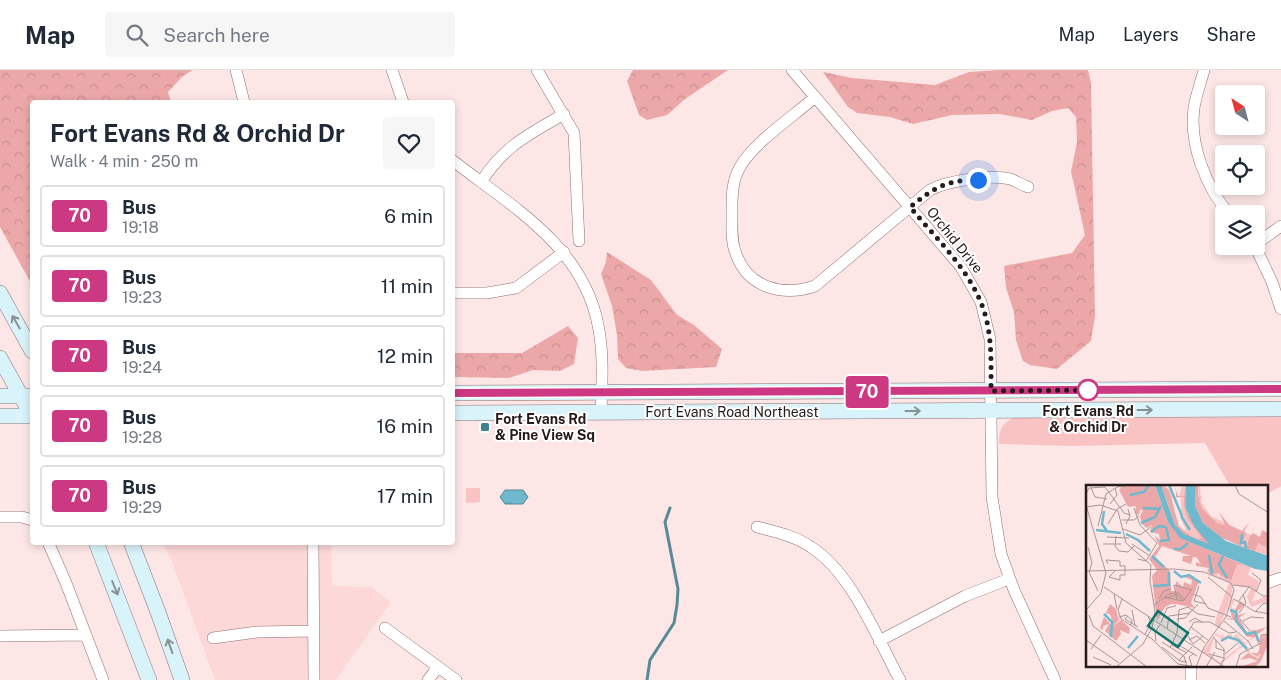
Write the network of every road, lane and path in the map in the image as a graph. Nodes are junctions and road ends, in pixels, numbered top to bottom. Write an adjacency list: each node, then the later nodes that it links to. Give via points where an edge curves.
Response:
1 (236, 70): 7 (street)
2 (392, 70): 8 (street)
3 (537, 70): 9 (street)
4 (792, 70): 6 (street, Orchid Drive)
5 (1204, 70): 13 (street, via 1194,110 1195,141 1203,168)
6 (815, 97): 14 (street, Orchid Drive); 14 (street, via 748,155 735,178 732,241 749,275 779,291 792,292 815,286)
7 (244, 100)
8 (402, 100)
9 (564, 114): 11 (street, via 504,151); 17 (street, via 573,129 576,143)
10 (455, 162): 11 (street)
11 (481, 182): 18 (street, via 541,228)
12 (1028, 187): 14 (street, via 1009,179 954,181 930,190)
13 (1221, 205)
14 (910, 207): 26 (street, Orchid Drive, via 961,267 981,302 990,340)
15 (1281, 226): 16 (street)
16 (1265, 238)
17 (579, 241)
18 (564, 252): 21 (street, via 516,288 487,293); 28 (street, via 584,283 596,318 601,346)
19 (1260, 255): 22 (street)
20 (0, 293): 23 (main road, one-way to 20)
21 (455, 293)
22 (1281, 309)
23 (30, 347)
24 (0, 358): 30 (main road)
25 (1281, 389): 26 (main road, Fort Evans Road Northeast)
26 (991, 391): 28 (main road, Fort Evans Road Northeast); 32 (street, Orchid Drive)
27 (455, 393): 28 (main road, Fort Evans Road Northeast)
28 (602, 393): 34 (street)
29 (0, 396): 30 (main road)
30 (27, 396)
31 (1281, 409): 32 (main road, Fort Evans Road Northeast, one-way to 31)
32 (991, 411): 34 (main road, Fort Evans Road Northeast, one-way to 32); 45 (street, Orchid Drive, via 995,526)
33 (455, 413): 34 (main road, Fort Evans Road Northeast)
34 (601, 413)
35 (0, 416): 36 (main road)
36 (30, 416)
37 (0, 517): 38 (street)
38 (30, 519)
39 (757, 527): 52 (street, via 795,538 824,557 848,584)
40 (49, 545): 49 (street)
41 (97, 545): 55 (main road, one-way to 55)
42 (132, 545): 56 (main road, one-way to 42)
43 (313, 545): 48 (street)
44 (1281, 578): 46 (street)
45 (1009, 579): 52 (street, via 965,596); 61 (street, Orchid Drive)
46 (1268, 583)
47 (385, 628): 53 (street)
48 (314, 631): 51 (street, via 256,632); 57 (street)
49 (86, 635): 50 (street); 54 (street)
50 (0, 636)
51 (213, 638)
52 (879, 641): 60 (street)
53 (438, 667): 58 (street); 59 (street)
54 (103, 680)
55 (149, 680)
56 (182, 680)
57 (314, 680)
58 (428, 680)
59 (456, 680)
60 (900, 680)
61 (1055, 680)

